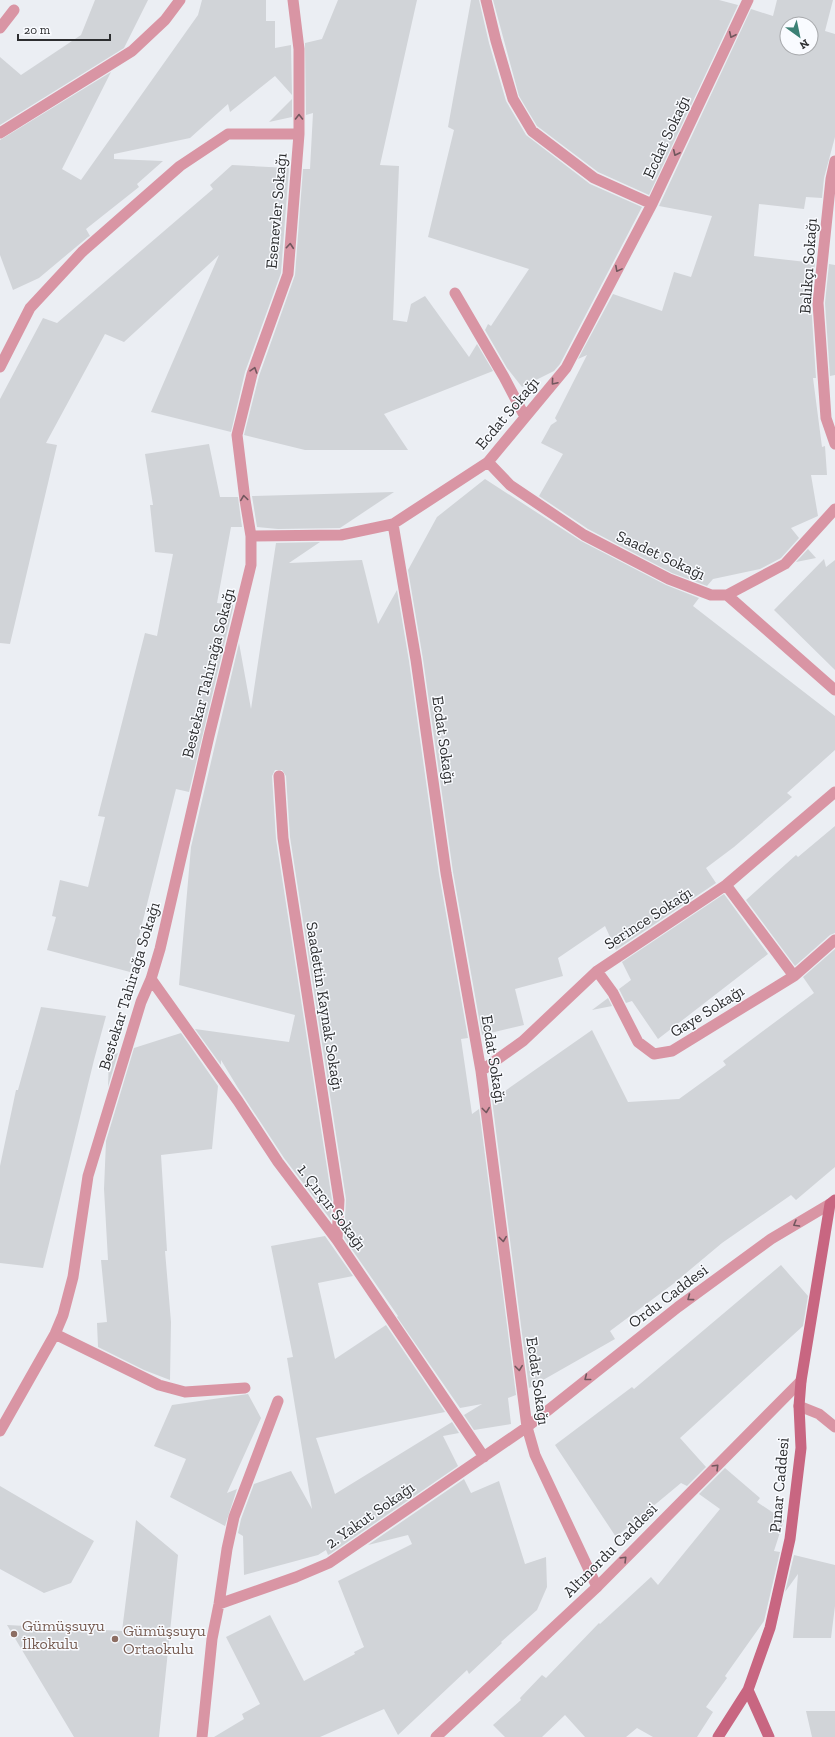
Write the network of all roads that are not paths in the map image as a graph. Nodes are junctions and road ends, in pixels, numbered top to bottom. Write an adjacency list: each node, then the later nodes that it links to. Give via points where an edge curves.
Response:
1 (180, 0): 7 (street, via 165,20 132,51)
2 (294, 0): 8 (street, Esenevler Sokağı, one-way to 2, via 299,49)
3 (486, 0): 10 (street, via 513,99 532,131 594,178)
4 (748, 0): 10 (street, Ecdat Sokağı, one-way to 10)
5 (14, 10): 6 (street)
6 (0, 28)
7 (0, 133)
8 (299, 134): 12 (street, via 228,134 180,166 82,252 30,308); 18 (street, Esenevler Sokağı, one-way to 8, via 244,500 237,435 252,374 288,274)
9 (835, 161): 14 (street, Balıkçı Sokağı, via 818,304 826,418)
10 (652, 204): 13 (street, Ecdat Sokağı, one-way to 13, via 566,368)
11 (455, 293): 13 (street)
12 (0, 367)
13 (525, 417): 15 (street, Ecdat Sokağı)
14 (835, 444)
15 (488, 462): 17 (street, Ecdat Sokağı); 19 (street, Saadet Sokağı, via 510,485 584,535 669,579 711,595)
16 (835, 509): 19 (street, via 785,564)
17 (393, 524): 18 (street, via 342,535); 28 (street, Ecdat Sokağı, via 416,660 446,873)
18 (252, 536): 27 (street, Bestekar Tahirağa Sokağı, via 251,565)
19 (728, 595): 20 (street)
20 (835, 690)
21 (279, 776): 30 (street, Saadettin Kaynak Sokağı, via 283,838 339,1200)
22 (835, 792): 23 (street, Serince Sokağı)
23 (726, 885): 25 (street, Serince Sokağı); 26 (street)
24 (835, 940): 26 (street, Gaye Sokağı)
25 (597, 971): 26 (street, Gaye Sokağı, via 613,992 638,1042 654,1054 672,1051); 28 (street, Serince Sokağı, via 523,1041)
26 (794, 976)
27 (151, 979): 30 (street, 1. Çırçır Sokağı, via 278,1162); 31 (street, Bestekar Tahirağa Sokağı, via 141,1002 88,1176 73,1277)
28 (481, 1071): 36 (street, Ecdat Sokağı, one-way to 36)
29 (832, 1202): 32 (main road, Pınar Caddesi); 36 (street, Ordu Caddesi, one-way to 36, via 771,1239 678,1307)
30 (337, 1240): 39 (street, 1. Çırçır Sokağı)
31 (55, 1334): 33 (street, via 159,1385 185,1392); 38 (street, Bestekar Tahirağa Sokağı)
32 (801, 1381): 35 (main road, Pınar Caddesi); 40 (street, Altınordu Caddesi, one-way to 32)
33 (245, 1388)
34 (278, 1401): 41 (street, via 234,1517)
35 (799, 1406): 37 (street, via 819,1414); 42 (main road, Pınar Caddesi, via 801,1448 790,1539 770,1628)
36 (527, 1427): 39 (street, 2. Yakut Sokağı); 40 (street, Ecdat Sokağı, via 535,1455)
37 (835, 1427)
38 (0, 1431)
39 (484, 1457): 41 (street, 2. Yakut Sokağı, via 329,1563)
40 (597, 1587): 44 (street, Altınordu Caddesi)
41 (219, 1604): 43 (street, via 212,1639)
42 (748, 1690): 45 (main road, Pınar Caddesi); 46 (main road)
43 (202, 1737)
44 (436, 1737)
45 (718, 1737)
46 (769, 1737)

